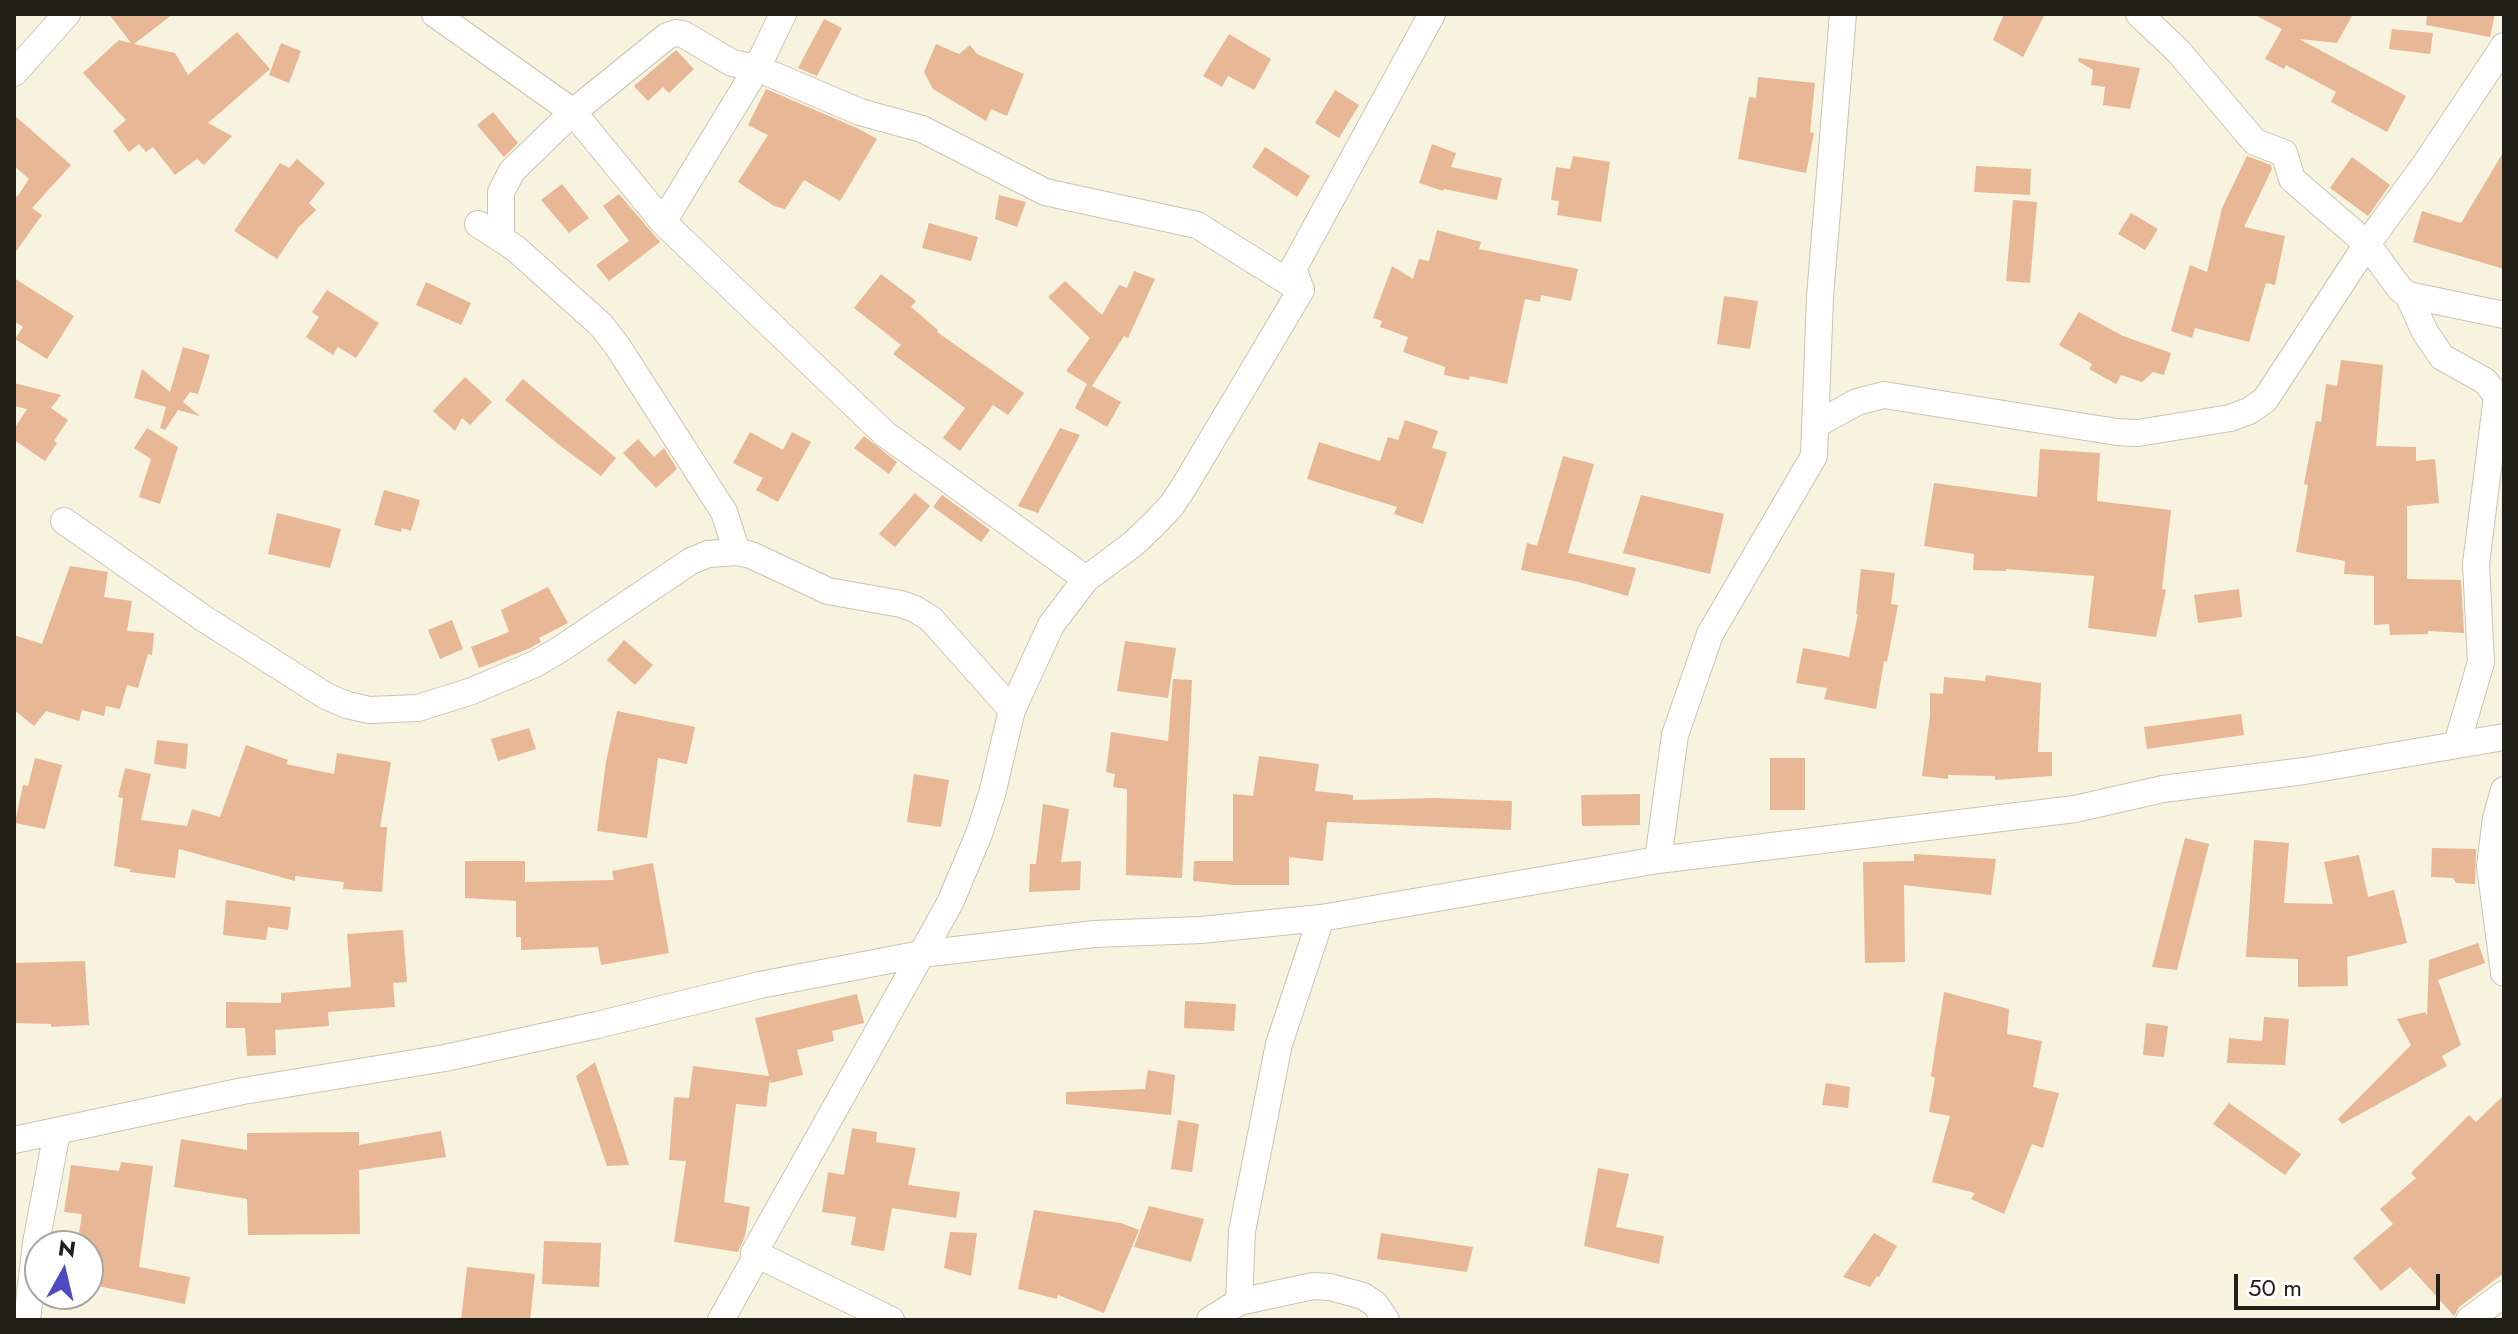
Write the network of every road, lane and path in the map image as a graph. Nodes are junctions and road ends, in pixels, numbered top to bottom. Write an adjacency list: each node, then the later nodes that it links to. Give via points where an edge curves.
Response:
1 (67, 14): 10 (street)
2 (435, 14): 11 (street)
3 (783, 14): 9 (street)
4 (1432, 14): 16 (street, via 1293,269)
5 (1843, 14): 19 (street)
6 (2139, 14): 15 (street, via 2179,52 2255,142 2284,153 2292,179)
7 (678, 24): 9 (street, via 683,34 723,59); 11 (street)
8 (2504, 46): 15 (street)
9 (757, 68): 12 (street); 16 (street, via 860,112 922,129 1045,192 1197,225)
10 (14, 73)
11 (573, 112): 12 (street); 14 (street, via 506,180)
12 (663, 222): 22 (street, via 885,434)
13 (478, 224): 14 (street)
14 (501, 237): 21 (street, via 601,325 618,347 724,512)
15 (2367, 244): 17 (street); 19 (street, via 2265,400 2230,418 2117,432 1884,395 1857,402)
16 (1301, 290): 22 (street, via 1172,505 1133,544)
17 (2408, 295): 18 (street); 25 (street, via 2442,357 2485,381 2497,396 2476,564 2481,662)
18 (2504, 315)
19 (1815, 425): 27 (street, via 1814,456 1710,634 1675,735)
20 (64, 521): 21 (street, via 326,696 369,710 418,708 484,686 559,650 691,561)
21 (737, 552): 23 (street, via 828,591 915,609 931,619)
22 (1086, 579): 23 (street, via 1051,625)
23 (1012, 710): 29 (street, via 979,834)
24 (2504, 737): 25 (street)
25 (2457, 744): 27 (street, via 2163,789 2075,809)
26 (2504, 790): 30 (street, via 2490,866)
27 (1658, 860): 28 (street)
28 (1321, 918): 29 (street, via 1094,934); 35 (street, via 1279,1044 1242,1231)
29 (921, 954): 31 (street, via 760,985 445,1058 243,1091); 33 (street)
30 (2504, 973)
31 (57, 1132): 32 (street); 36 (street)
32 (14, 1140)
33 (754, 1253): 37 (street); 38 (street)
34 (2504, 1294): 41 (street)
35 (1239, 1302): 39 (street); 40 (street, via 1330,1287 1363,1296)
36 (27, 1320)
37 (721, 1320)
38 (891, 1320)
39 (1210, 1320)
40 (1386, 1320)
41 (2469, 1320)

